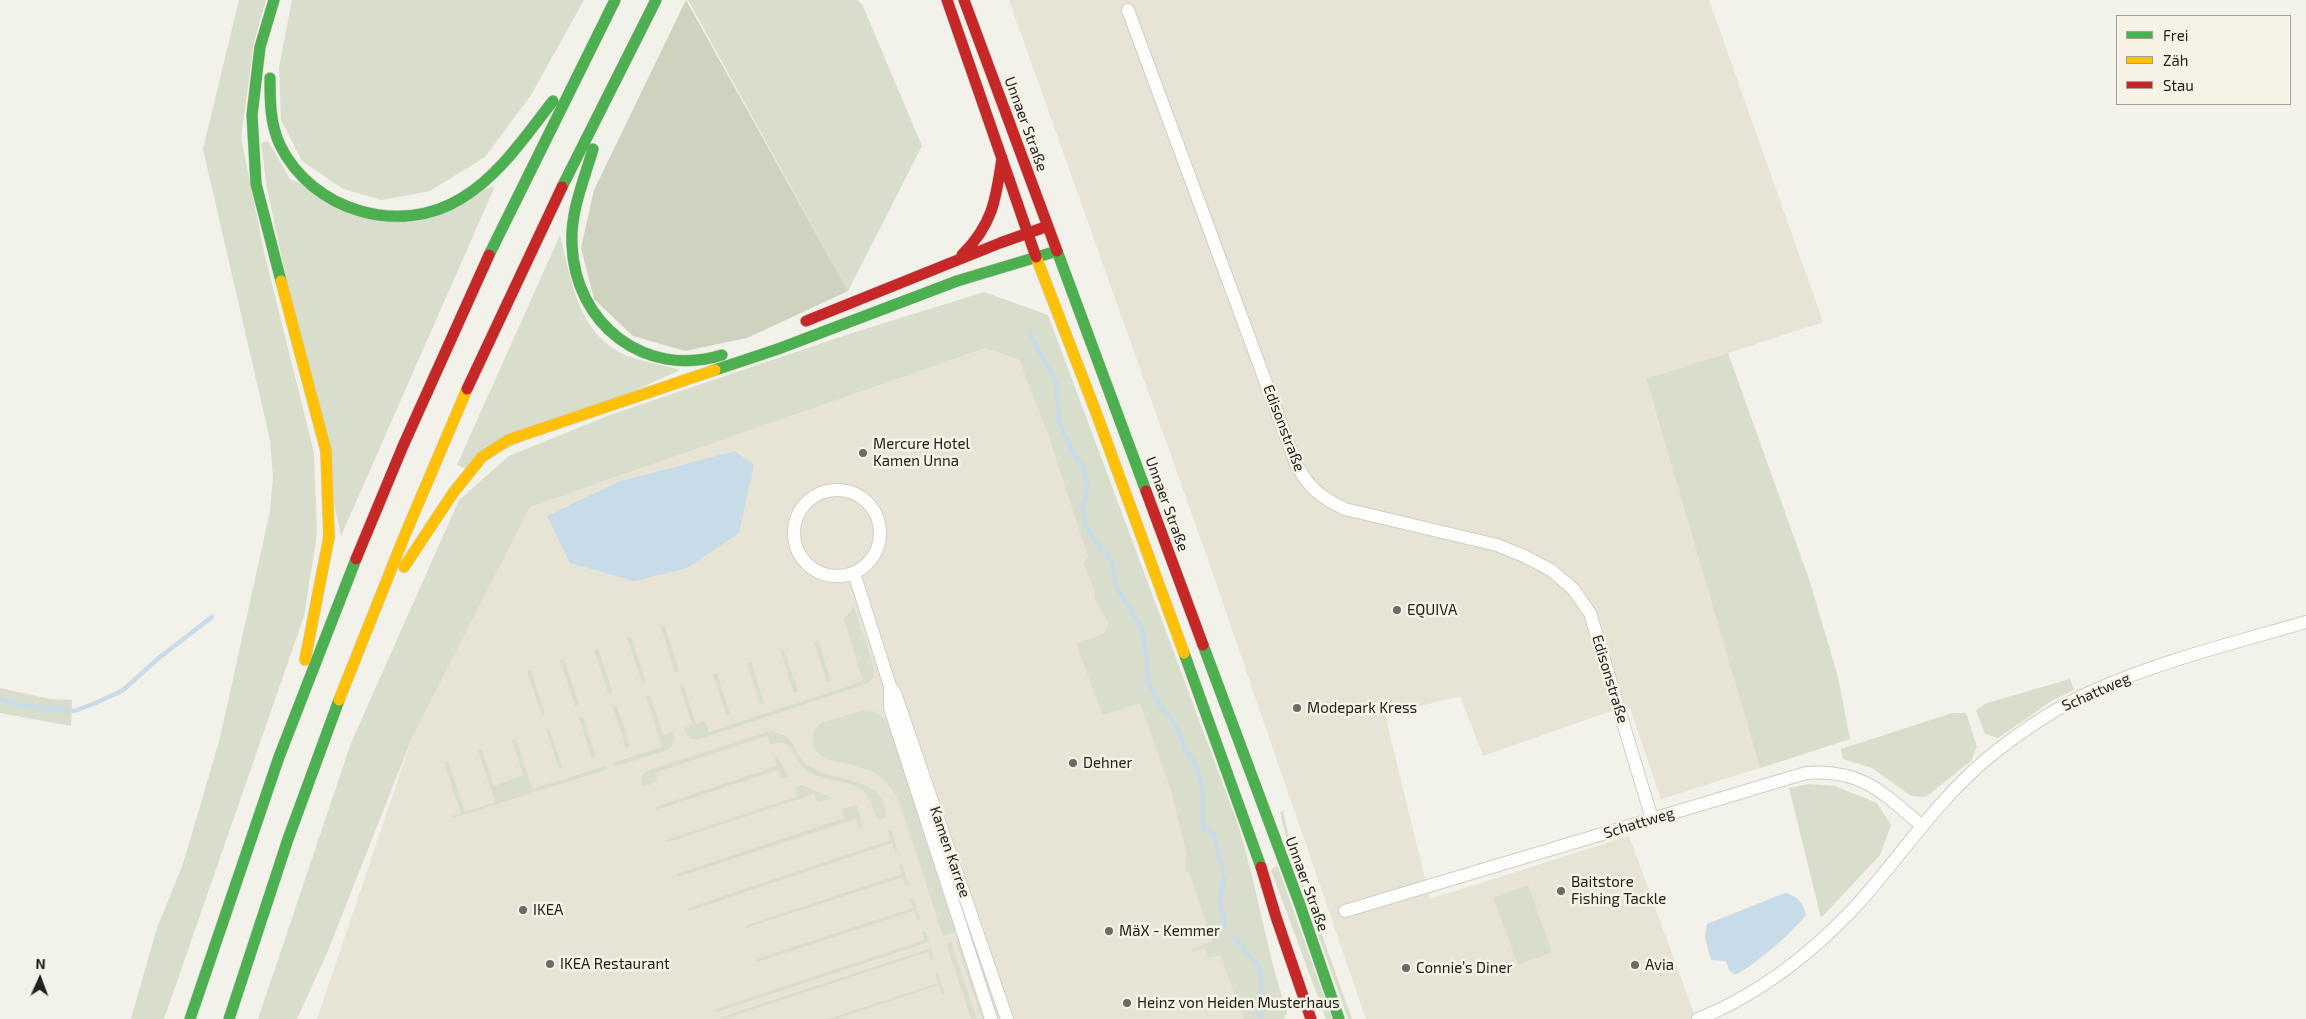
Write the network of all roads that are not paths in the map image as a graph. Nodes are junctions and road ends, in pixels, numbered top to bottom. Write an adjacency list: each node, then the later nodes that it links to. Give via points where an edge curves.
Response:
1 (274, 0): 24 (main road, via 260,47 252,115 256,184 326,451 329,537)
2 (285, 0): 8 (main road)
3 (615, 0): 10 (main road)
4 (656, 0): 11 (main road)
5 (946, 0): 12 (main road)
6 (964, 0): 13 (main road, Unnaer Straße)
7 (1128, 10): 25 (street, Edisonstraße, via 1296,464 1307,484 1324,499 1345,509 1497,545 1550,570 1573,588 1590,613)
8 (276, 36)
9 (272, 64): 10 (main road, via 268,93 270,121 297,174 320,194 350,210 383,217 415,216 446,206 474,191 496,170)
10 (577, 73): 24 (main road, via 455,328 390,478)
11 (609, 92): 19 (main road, via 572,230 581,294 600,322 618,340 650,355 685,362); 21 (main road, via 488,342)
12 (1002, 158): 14 (main road); 17 (main road, via 993,215 972,246)
13 (1048, 226): 14 (main road); 15 (main road, Unnaer Straße)
14 (1028, 233): 16 (main road); 17 (main road)
15 (1057, 251): 16 (main road); 33 (main road, Unnaer Straße, via 1300,905)
16 (1036, 257): 21 (main road, via 957,281 778,349 508,440 482,457 452,493); 32 (main road, via 1259,858)
17 (954, 263): 18 (main road)
18 (792, 327)
19 (731, 351)
20 (854, 573): 20 (street, via 876,553 881,534 877,515 858,495 839,490 821,493 805,504 796,521 794,540 797,550 817,572 837,576); 23 (street, Kamen Karree)
21 (373, 614): 29 (main road, via 289,838)
22 (2306, 622): 26 (street, Schattweg, via 2190,656 2090,692 2050,714 1988,758)
23 (890, 686): 30 (street, Kamen Karree, via 890,708); 31 (street, Kamen Karree)
24 (294, 718): 28 (main road)
25 (1652, 820): 26 (street, Schattweg, via 1806,773 1826,772 1844,774 1878,788); 27 (street, Schattweg)
26 (1922, 826): 34 (street, Schattweg, via 1855,906 1798,960 1741,998)
27 (1345, 911)
28 (190, 1019)
29 (229, 1019)
30 (991, 1019)
31 (1006, 1019)
32 (1311, 1019)
33 (1339, 1019)
34 (1698, 1019)

